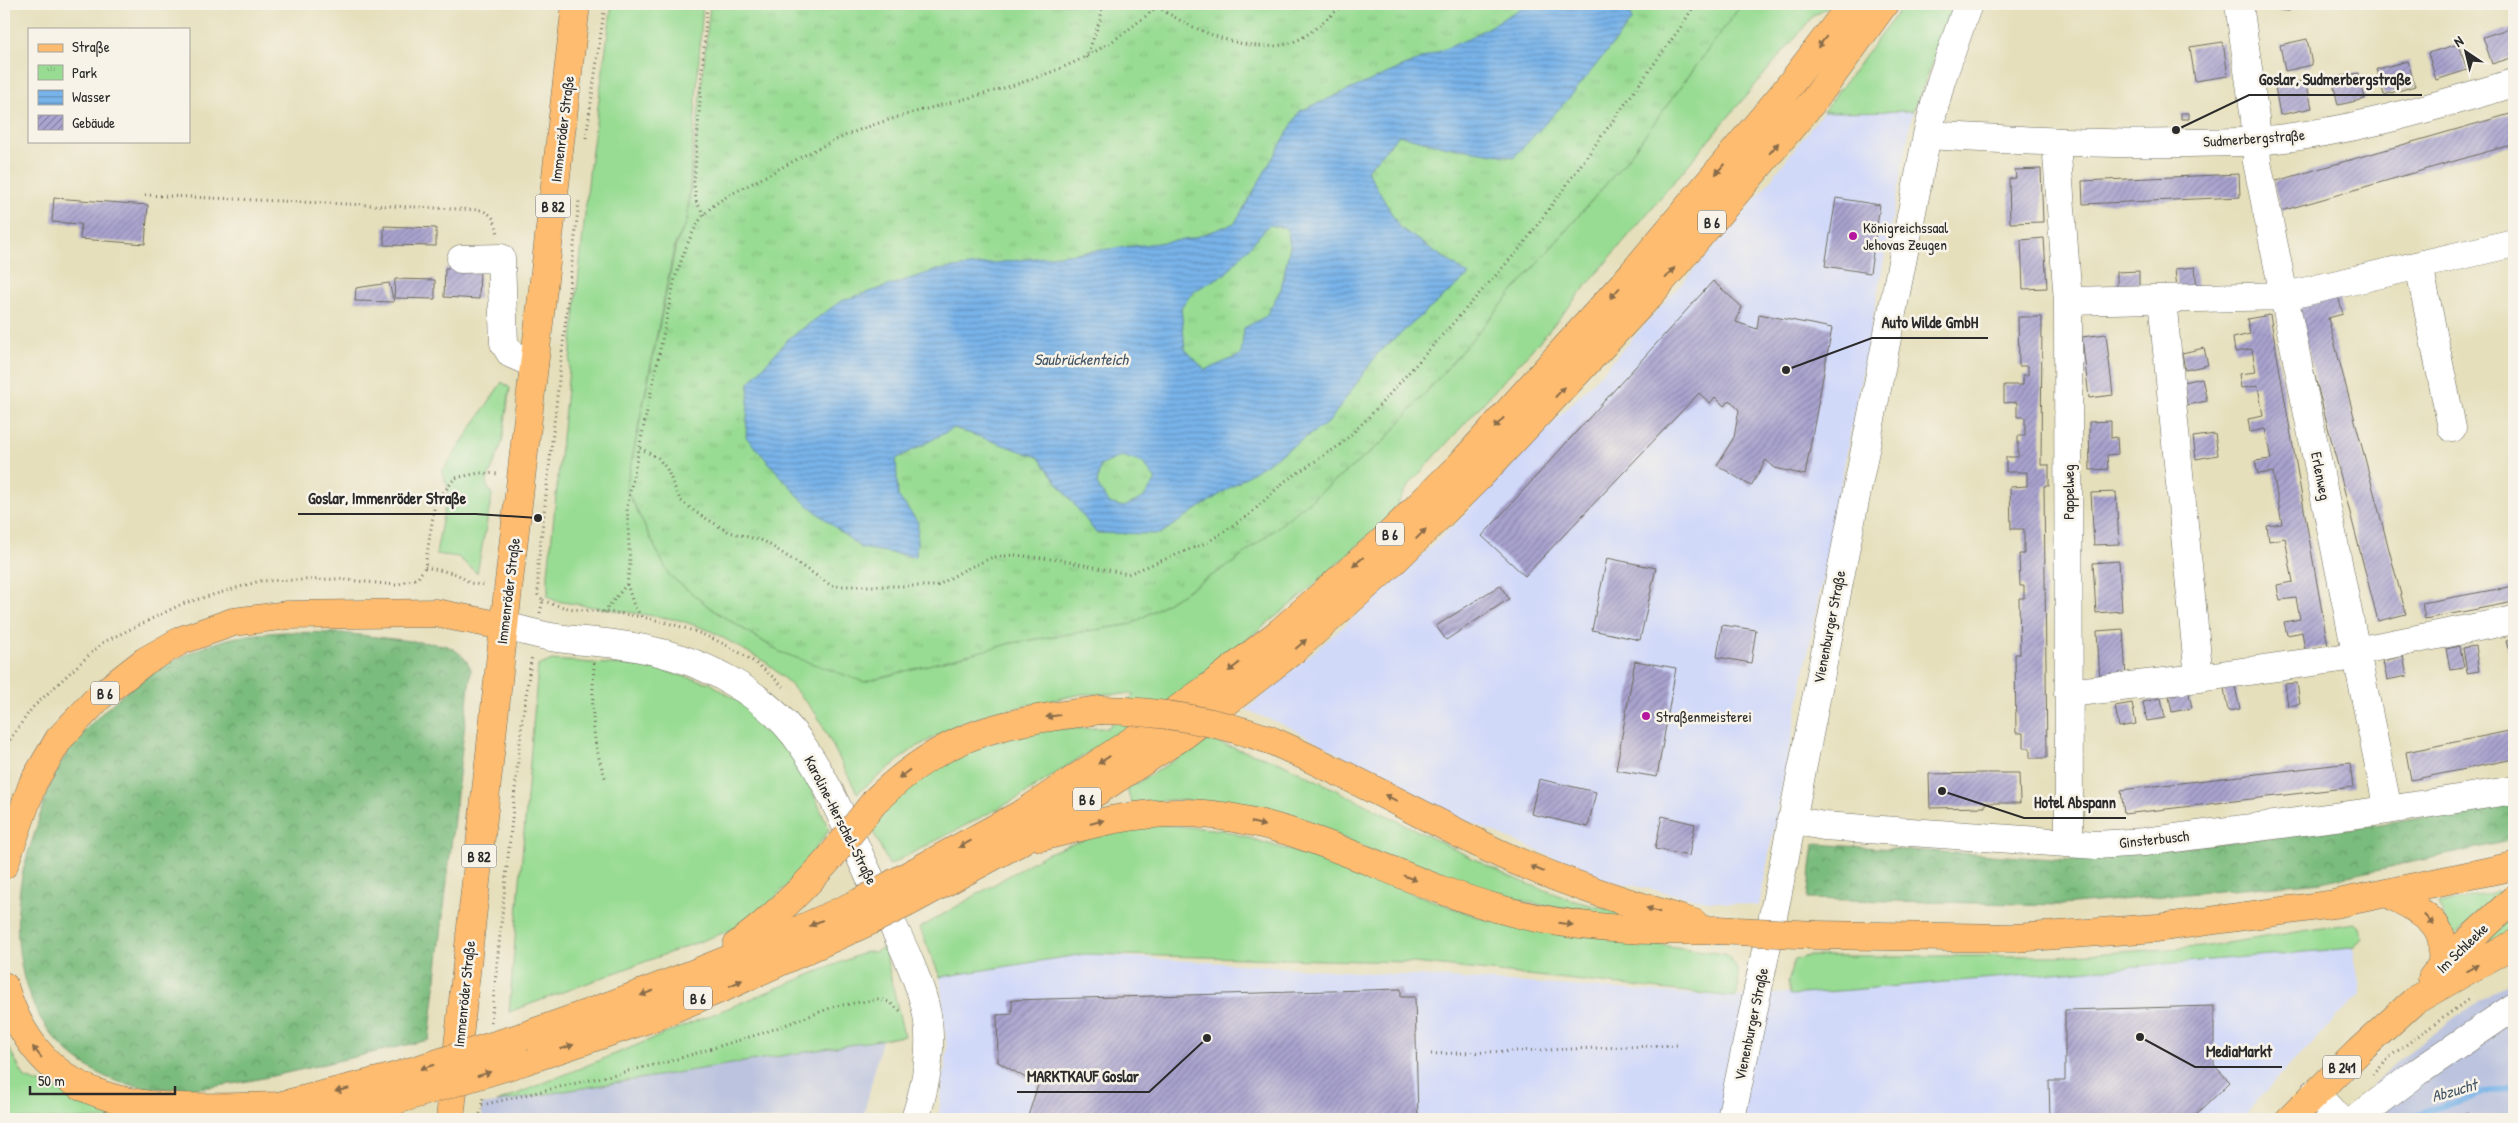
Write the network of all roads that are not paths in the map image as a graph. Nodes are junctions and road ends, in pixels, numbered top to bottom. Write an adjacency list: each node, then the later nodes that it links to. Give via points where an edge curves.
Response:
1 (576, 4): 16 (main road, Immenröder Straße / B 82)
2 (1852, 4): 30 (main road, B 6, one-way to 30, via 1782,95 1632,274 1462,463 1384,540 1280,632 1208,688)
3 (1884, 4): 27 (main road, B 6, one-way to 3, via 1184,735 1294,649 1392,563 1500,456 1650,296 1815,99)
4 (1968, 4): 7 (street, Vienenburger Straße, via 1941,81)
5 (2238, 4): 8 (street, Erlenweg)
6 (2514, 83): 8 (street, Sudmerbergstraße, via 2394,118 2320,133)
7 (1927, 135): 9 (street, Sudmerbergstraße); 25 (street, Vienenburger Straße, via 1807,698)
8 (2256, 141): 9 (street, Sudmerbergstraße); 13 (street, Erlenweg)
9 (2056, 142): 15 (street, Pappelweg)
10 (2514, 243): 12 (street)
11 (461, 259): 16 (street, via 501,258 504,343 511,354)
12 (2419, 265): 13 (street); 17 (street)
13 (2286, 296): 14 (street); 20 (street, Erlenweg)
14 (2162, 299): 15 (street); 21 (street)
15 (2068, 301): 22 (street, Pappelweg)
16 (534, 364): 19 (main road, Immenröder Straße / B 82)
17 (2452, 428)
18 (2514, 620): 20 (street)
19 (503, 632): 28 (main road, B 6, via 436,613 288,614 233,622 182,640 145,661 100,696 59,739 33,782); 47 (main road, Immenröder Straße / B 82); 48 (street, Karoline-Herschel-Straße, via 552,646 597,642 653,651 702,666 748,692 783,722 802,744 840,814 922,997 927,1016 925,1073)
20 (2356, 651): 21 (street, via 2342,658); 24 (street, Erlenweg)
21 (2199, 678): 22 (street)
22 (2068, 693): 26 (street, Pappelweg)
23 (2514, 790): 24 (street, Ginsterbusch)
24 (2388, 810): 26 (street, Ginsterbusch, via 2144,842)
25 (1791, 820): 26 (street, Ginsterbusch, via 1824,826); 49 (street, Vienenburger Straße)
26 (2069, 843)
27 (1016, 844): 30 (main road, B 6); 34 (main road, one-way to 34, via 1108,819 1146,814 1184,813 1246,820 1314,839 1495,908 1566,924 1644,932)
28 (4, 865)
29 (2514, 866): 31 (main road)
30 (901, 892): 33 (main road, B 6, bridge)
31 (2389, 894): 34 (main road, bridge, via 2157,928 2014,938); 36 (main road, one-way to 36, via 2422,912 2435,926 2442,941)
32 (2514, 899): 36 (main road, Im Schleeke / B 241)
33 (865, 911): 37 (main road, B 6, one-way to 37, via 791,934); 41 (main road, B 6, one-way to 33, via 648,1019 727,986)
34 (1717, 930): 37 (main road, one-way to 37, bridge, via 1574,885 1495,851 1270,740 1196,718 1101,710 998,726 968,736 914,767 876,800 798,895 770,921)
35 (2514, 944): 39 (main road, Im Schleeke / B 241, one-way to 35)
36 (2442, 965): 39 (main road, Im Schleeke / B 241)
37 (692, 976): 41 (main road, B 6, one-way to 41)
38 (4, 986): 44 (main road, B 6, one-way to 38, via 169,1107 116,1102 97,1094 60,1075 44,1060 16,1019)
39 (2414, 1001): 43 (main road, Im Schleeke / B 241)
40 (2514, 1007): 52 (street)
41 (523, 1049): 42 (main road, B 6, bridge)
42 (388, 1091): 44 (main road, B 6, one-way to 44); 46 (main road, B 6)
43 (2315, 1094): 50 (main road, Im Schleeke / B 241); 51 (street)
44 (280, 1106): 45 (main road, B 6)
45 (217, 1119)
46 (323, 1119)
47 (450, 1119)
48 (915, 1119)
49 (1731, 1119)
50 (2290, 1119)
51 (2339, 1119)
52 (2356, 1119)

